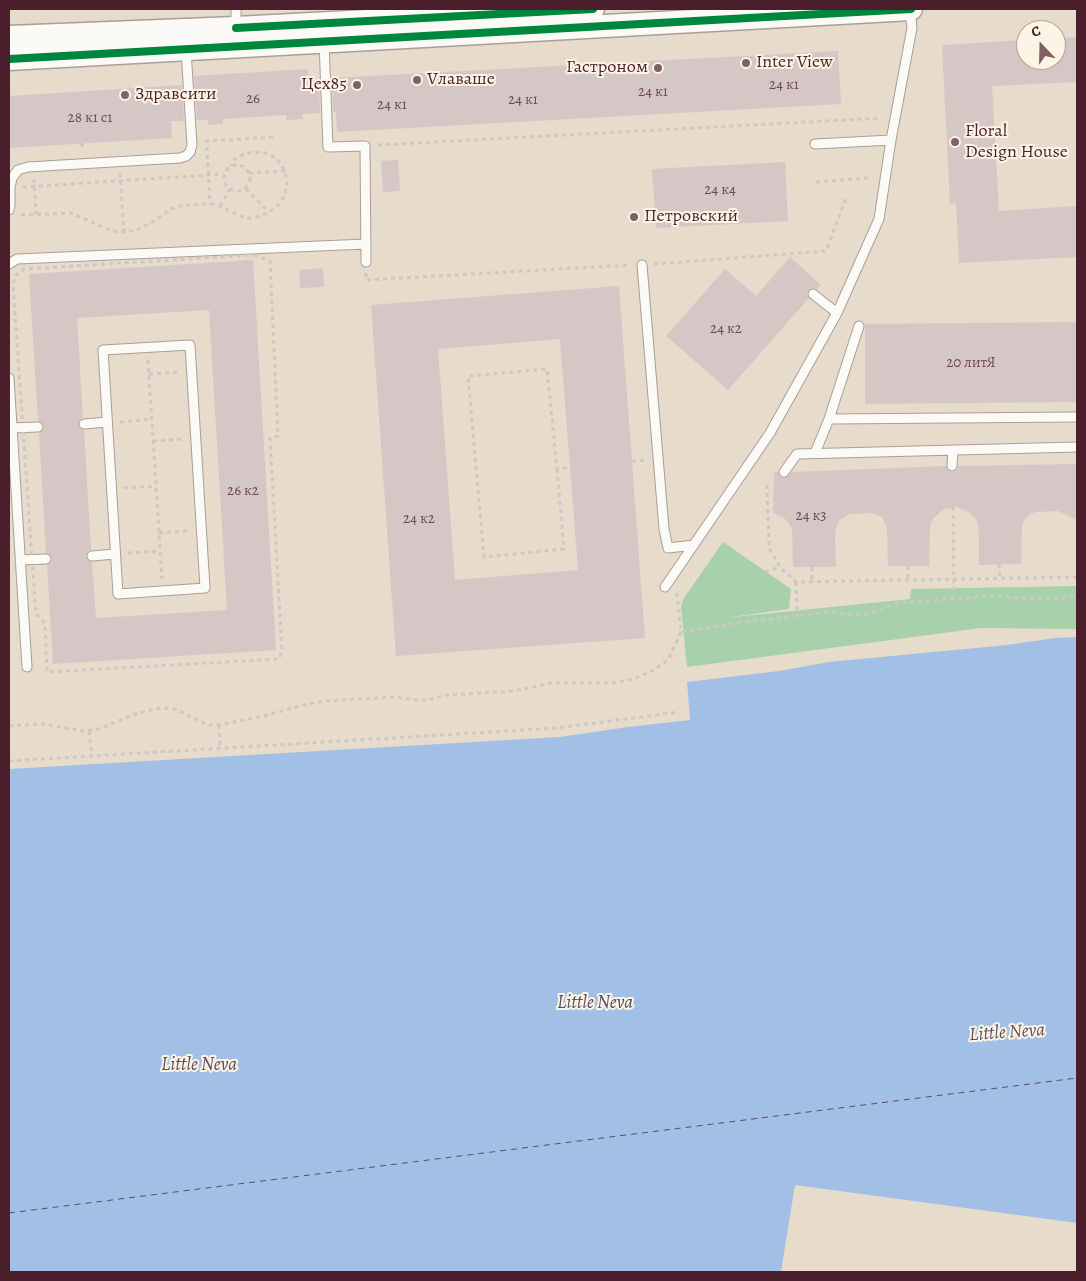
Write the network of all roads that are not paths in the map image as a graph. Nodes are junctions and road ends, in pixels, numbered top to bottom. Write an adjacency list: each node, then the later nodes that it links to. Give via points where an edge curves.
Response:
1 (593, 9): 4 (street)
2 (911, 9): 3 (street); 10 (lane, via 912,28)
3 (772, 12): 4 (street)
4 (567, 20): 6 (street)
5 (236, 28): 6 (street); 7 (street); 8 (street)
6 (324, 32): 14 (lane, via 328,147 365,146)
7 (9, 37)
8 (186, 49): 9 (street); 12 (lane, via 190,152 180,158 18,170)
9 (9, 59)
10 (891, 140): 11 (lane); 19 (lane, via 879,219)
11 (814, 144)
12 (10, 188): 13 (lane)
13 (9, 210)
14 (366, 244): 15 (lane); 16 (lane, via 17,259)
15 (366, 262)
16 (9, 264)
17 (642, 264): 33 (lane, via 668,548)
18 (813, 294): 19 (lane)
19 (837, 313): 33 (lane, via 770,433)
20 (859, 326): 23 (lane)
21 (9, 378): 27 (lane)
22 (1077, 417): 23 (lane)
23 (830, 420): 30 (lane)
24 (107, 422): 25 (lane); 34 (lane); 34 (lane, via 103,350 190,345 205,588 118,594)
25 (84, 424)
26 (38, 427): 27 (lane)
27 (12, 428): 37 (lane)
28 (1077, 447): 29 (lane)
29 (953, 450): 30 (lane); 31 (lane)
30 (815, 454): 32 (lane, via 798,454)
31 (952, 466)
32 (784, 472)
33 (694, 545): 38 (lane)
34 (115, 554): 35 (lane)
35 (92, 556)
36 (46, 558): 37 (lane)
37 (20, 560): 39 (lane)
38 (665, 587)
39 (27, 668)

